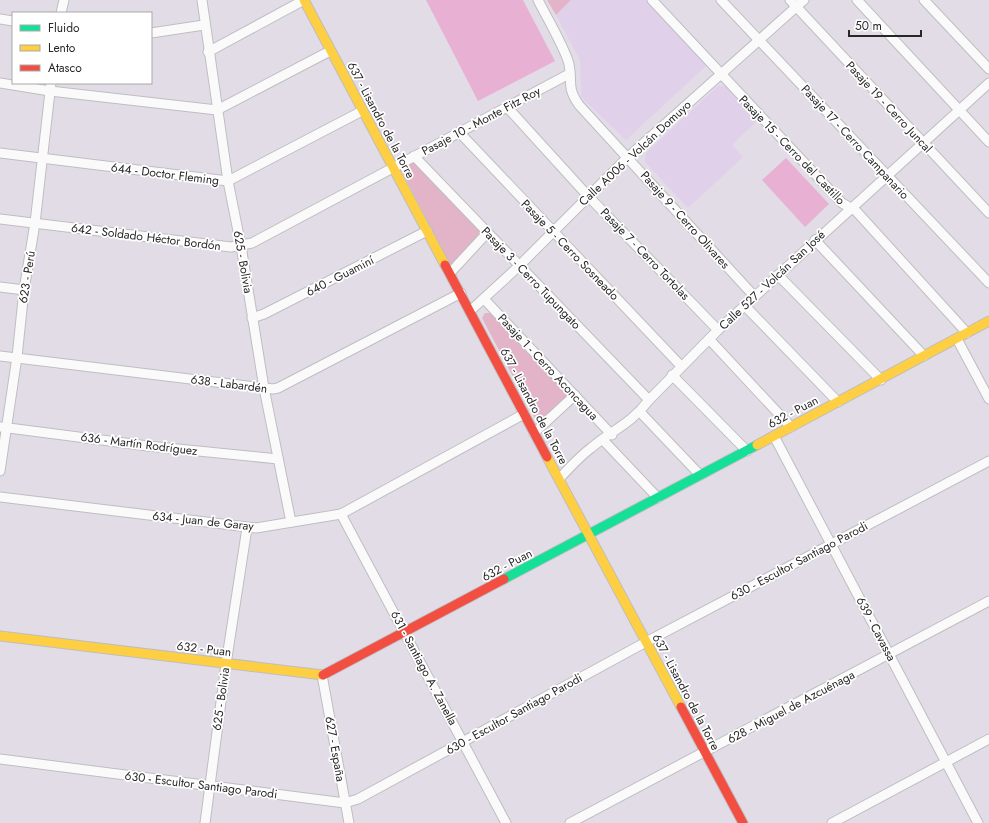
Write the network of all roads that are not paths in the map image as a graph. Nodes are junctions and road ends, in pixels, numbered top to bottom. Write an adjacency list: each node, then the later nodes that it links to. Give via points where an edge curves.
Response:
1 (64, 0): 11 (street)
2 (202, 0): 14 (street, 625 - Bolivia)
3 (304, 0): 17 (street, 637 - Lisandro de la Torre); 18 (street)
4 (538, 0): 20 (street, Pasaje 9 - Cerro Olivares, via 569,64)
5 (652, 0): 21 (street, Pasaje 15 - Cerro del Castillo)
6 (721, 0): 16 (street, Pasaje 17 - Cerro Campanario)
7 (804, 0): 10 (street, Calle A006 - Volcán Domuyo)
8 (857, 0): 29 (street)
9 (924, 0): 19 (street)
10 (793, 3): 16 (street, Calle A006 - Volcán Domuyo); 33 (street, Pasaje 19 - Cerro Juncal)
11 (61, 12)
12 (0, 19): 13 (street)
13 (12, 21)
14 (204, 25): 15 (street); 18 (street, 625 - Bolivia)
15 (152, 33)
16 (759, 40): 21 (street, Calle A006 - Volcán Domuyo); 39 (street, Pasaje 17 - Cerro Campanario)
17 (330, 51): 28 (street); 30 (street, 637 - Lisandro de la Torre)
18 (208, 52): 28 (street, 625 - Bolivia)
19 (989, 69)
20 (569, 74): 27 (street, Pasaje 10 - Monte Fitz Roy); 36 (street, Pasaje 9 - Cerro Olivares, via 570,91 574,97)
21 (720, 74): 36 (street, Calle A006 - Volcán Domuyo); 42 (street, Pasaje 15 - Cerro del Castillo, via 842,203)
22 (0, 83): 24 (street)
23 (989, 83): 29 (street, Calle 527 - Volcán San José)
24 (12, 84)
25 (12, 84): 26 (street)
26 (50, 87): 28 (street); 37 (street, 623 - Perú)
27 (508, 108): 31 (street, Pasaje 10 - Monte Fitz Roy); 41 (street, Pasaje 7 - Cerro Tortolas)
28 (217, 110): 40 (street, 625 - Bolivia)
29 (960, 110): 32 (street); 33 (street, Calle 527 - Volcán San José)
30 (362, 112): 38 (street, 637 - Lisandro de la Torre); 40 (street, 644 - Doctor Fleming)
31 (459, 132): 35 (street, Pasaje 10 - Monte Fitz Roy); 47 (street, Pasaje 5 - Cerro Sosneado)
32 (989, 142)
33 (923, 143): 39 (street, Calle 527 - Volcán San José); 43 (street, Pasaje 19 - Cerro Juncal)
34 (0, 153): 37 (street, 644 - Doctor Fleming)
35 (414, 156): 38 (street, Pasaje 10 - Monte Fitz Roy); 48 (street, Pasaje 3 - Cerro Tupungato)
36 (628, 158): 41 (street, Calle A006 - Volcán Domuyo); 58 (street, Pasaje 9 - Cerro Olivares)
37 (43, 159): 40 (street, 644 - Doctor Fleming); 45 (street, 623 - Perú)
38 (392, 168): 46 (street, 637 - Lisandro de la Torre); 50 (street, 642 - Soldado Héctor Bordón, via 252,243)
39 (887, 175): 42 (street, Calle 527 - Volcán San José); 54 (street, Pasaje 17 - Cerro Campanario)
40 (228, 181): 50 (street, 625 - Bolivia)
41 (588, 196): 47 (street, Calle A006 - Volcán Domuyo); 64 (street, Pasaje 7 - Cerro Tortolas)
42 (850, 208): 49 (street, Calle 527 - Volcán San José); 65 (street, Pasaje 15 - Cerro del Castillo)
43 (989, 213)
44 (0, 219): 45 (street, 642 - Soldado Héctor Bordón)
45 (35, 223): 50 (street, 642 - Soldado Héctor Bordón, via 231,247); 56 (street, 623 - Perú)
46 (427, 231): 52 (street, 637 - Lisandro de la Torre); 62 (street, 640 - Guaminí)
47 (553, 232): 51 (street, Calle A006 - Volcán Domuyo); 71 (street, Pasaje 5 - Cerro Sosneado)
48 (487, 233): 51 (street, Pasaje 3 - Cerro Tupungato); 52 (street)
49 (815, 240): 53 (street, Calle 527 - Volcán San José); 69 (street)
50 (241, 246): 62 (street, 625 - Bolivia)
51 (519, 266): 59 (street, Calle A006 - Volcán Domuyo); 77 (street, Pasaje 3 - Cerro Tupungato)
52 (450, 274): 57 (street, 637 - Lisandro de la Torre)
53 (778, 275): 58 (street, Calle 527 - Volcán San José); 73 (street)
54 (989, 283)
55 (0, 287): 56 (street)
56 (24, 290): 70 (street, 623 - Perú)
57 (461, 293): 61 (street, 637 - Lisandro de la Torre); 74 (street, 638 - Labardén, via 278,388)
58 (754, 296): 60 (street, Calle 527 - Volcán San José)
59 (484, 299): 61 (street, Calle A006 - Volcán Domuyo); 75 (street, Pasaje 1 - Cerro Aconcagua)
60 (745, 306): 64 (street, Calle 527 - Volcán San José); 78 (street)
61 (470, 311): 80 (street, 637 - Lisandro de la Torre)
62 (252, 318): 74 (street, 625 - Bolivia)
63 (989, 321): 65 (street, 632 - Puan)
64 (718, 330): 67 (street, Calle 527 - Volcán San José)
65 (967, 333): 66 (street, 632 - Puan)
66 (957, 338): 69 (street, 632 - Puan); 76 (street)
67 (709, 339): 71 (street, Calle 527 - Volcán San José); 82 (street)
68 (0, 356): 70 (street, 638 - Labardén)
69 (924, 356): 73 (street, 632 - Puan)
70 (17, 357): 74 (street, 638 - Labardén); 81 (street, 623 - Perú)
71 (681, 366): 72 (street, Calle 527 - Volcán San José)
72 (672, 375): 77 (street, Calle 527 - Volcán San José); 87 (street)
73 (881, 380): 78 (street, 632 - Puan)
74 (264, 388): 88 (street, 625 - Bolivia)
75 (575, 395): 83 (street); 84 (street, Pasaje 1 - Cerro Aconcagua)
76 (989, 399)
77 (648, 400): 79 (street, Calle 527 - Volcán San José)
78 (838, 402): 82 (street, 632 - Puan)
79 (640, 412): 84 (street, Calle 527 - Volcán San José); 91 (street)
80 (524, 414): 83 (street, 637 - Lisandro de la Torre); 95 (street, 634 - Juan de Garay)
81 (3, 427): 88 (street, 636 - Martín Rodríguez, via 148,446); 90 (street, 623 - Perú)
82 (790, 427): 85 (street, 632 - Puan)
83 (534, 433): 92 (street, 637 - Lisandro de la Torre)
84 (612, 435): 86 (street, Calle 527 - Volcán San José)
85 (774, 436): 87 (street, 632 - Puan); 99 (street, 639 - Cavassa)
86 (603, 440): 92 (street, Calle 527 - Volcán San José); 94 (street)
87 (747, 451): 91 (street, 632 - Puan)
88 (278, 459): 96 (street, 625 - Bolivia)
89 (989, 461): 99 (street, 630 - Escultor Santiago Parodi)
90 (0, 471)
91 (700, 475): 94 (street, 632 - Puan)
92 (559, 479): 98 (street, 637 - Lisandro de la Torre)
93 (0, 497): 97 (street, 634 - Juan de Garay)
94 (658, 498): 98 (street, 632 - Puan)
95 (341, 514): 96 (street, 634 - Juan de Garay); 101 (street, 631 - Santiago A. Zanella)
96 (291, 522): 97 (street, 634 - Juan de Garay)
97 (246, 528): 105 (street, 625 - Bolivia)
98 (589, 535): 101 (street, 632 - Puan); 103 (street, 637 - Lisandro de la Torre)
99 (830, 544): 103 (street, 630 - Escultor Santiago Parodi); 104 (street, 639 - Cavassa)
100 (989, 601): 104 (street, 628 - Miguel de Azcuénaga)
101 (405, 633): 106 (street, 632 - Puan); 108 (street, 631 - Santiago A. Zanella)
102 (0, 636): 105 (street, 632 - Puan)
103 (646, 642): 108 (street, 630 - Escultor Santiago Parodi); 109 (street, 637 - Lisandro de la Torre)
104 (890, 654): 109 (street, 628 - Miguel de Azcuénaga); 111 (street, 639 - Cavassa)
105 (226, 664): 106 (street, 632 - Puan); 112 (street, 625 - Bolivia)
106 (322, 675): 113 (street, 627 - España)
107 (989, 740): 111 (street)
108 (463, 742): 113 (street, 630 - Escultor Santiago Parodi, via 358,799); 116 (street, 631 - Santiago A. Zanella)
109 (705, 752): 117 (street, 628 - Miguel de Azcuénaga); 118 (street, 637 - Lisandro de la Torre)
110 (0, 759): 112 (street, 630 - Escultor Santiago Parodi)
111 (945, 763): 119 (street); 120 (street, 639 - Cavassa)
112 (209, 786): 113 (street, 630 - Escultor Santiago Parodi); 114 (street, 625 - Bolivia)
113 (345, 803): 115 (street, 627 - España)
114 (205, 823)
115 (349, 823)
116 (506, 823)
117 (570, 823)
118 (743, 823)
119 (832, 823)
120 (978, 823)

